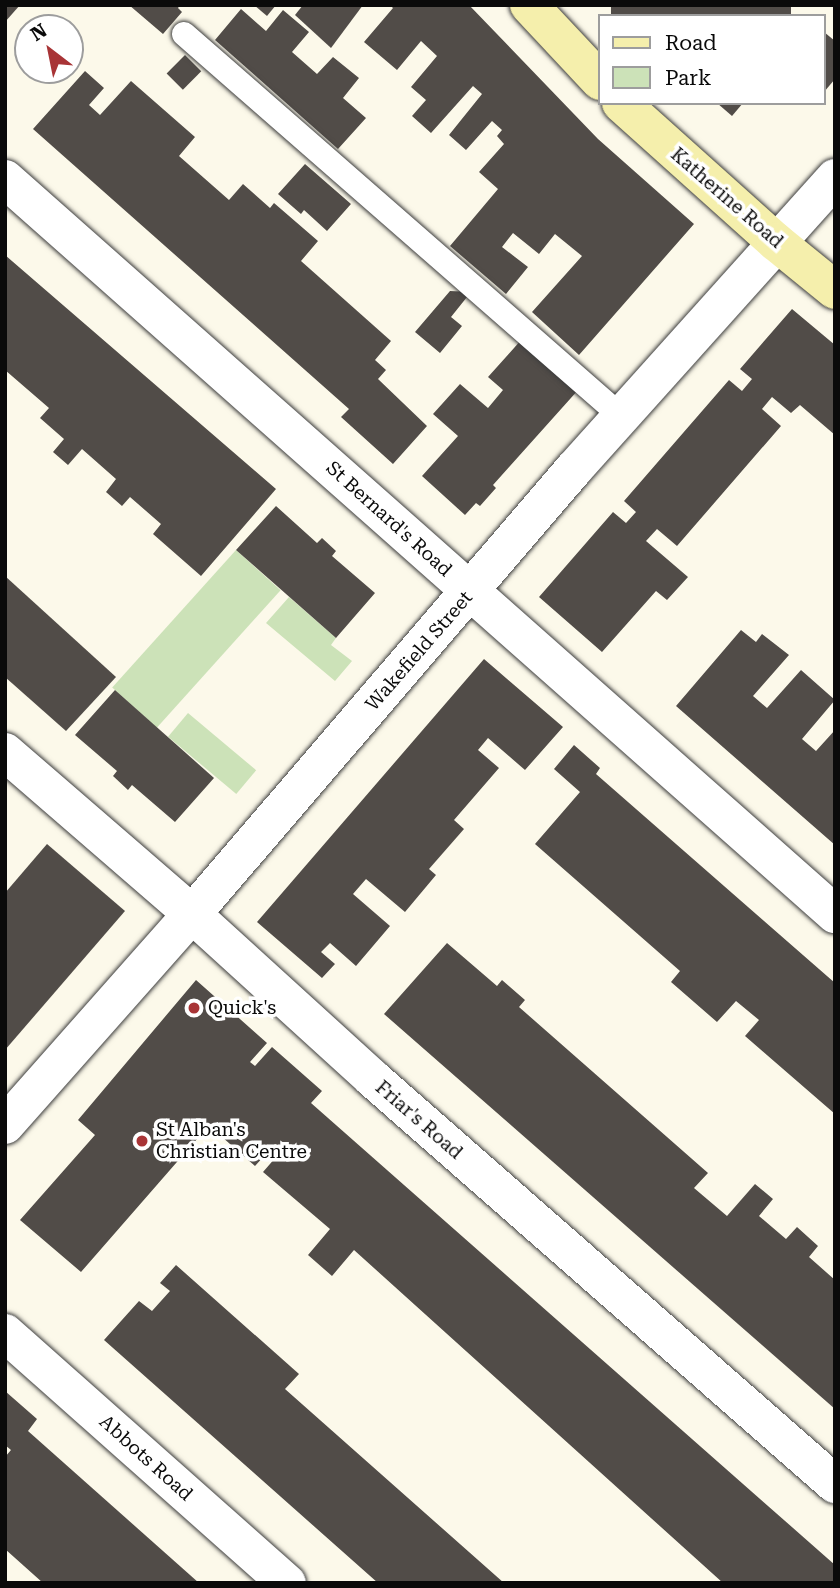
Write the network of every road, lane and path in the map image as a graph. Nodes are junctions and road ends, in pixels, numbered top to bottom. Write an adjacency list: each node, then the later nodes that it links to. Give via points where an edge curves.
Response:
1 (529, 5): 3 (main road)
2 (184, 34): 9 (lane)
3 (598, 79)
4 (623, 105): 7 (main road, Katherine Road)
5 (835, 178): 7 (street, Wakefield Street)
6 (5, 179): 10 (street, St Bernard's Road)
7 (776, 242): 8 (main road, Katherine Road); 9 (street, Wakefield Street)
8 (835, 290)
9 (621, 416): 10 (street, Wakefield Street)
10 (470, 593): 12 (street, Wakefield Street); 13 (street, St Bernard's Road)
11 (5, 752): 12 (street, Friar's Road)
12 (192, 914): 14 (street, Wakefield Street); 16 (street, Friar's Road)
13 (835, 914)
14 (5, 1125)
15 (5, 1333): 17 (street, Abbots Road)
16 (835, 1485)
17 (287, 1583)

